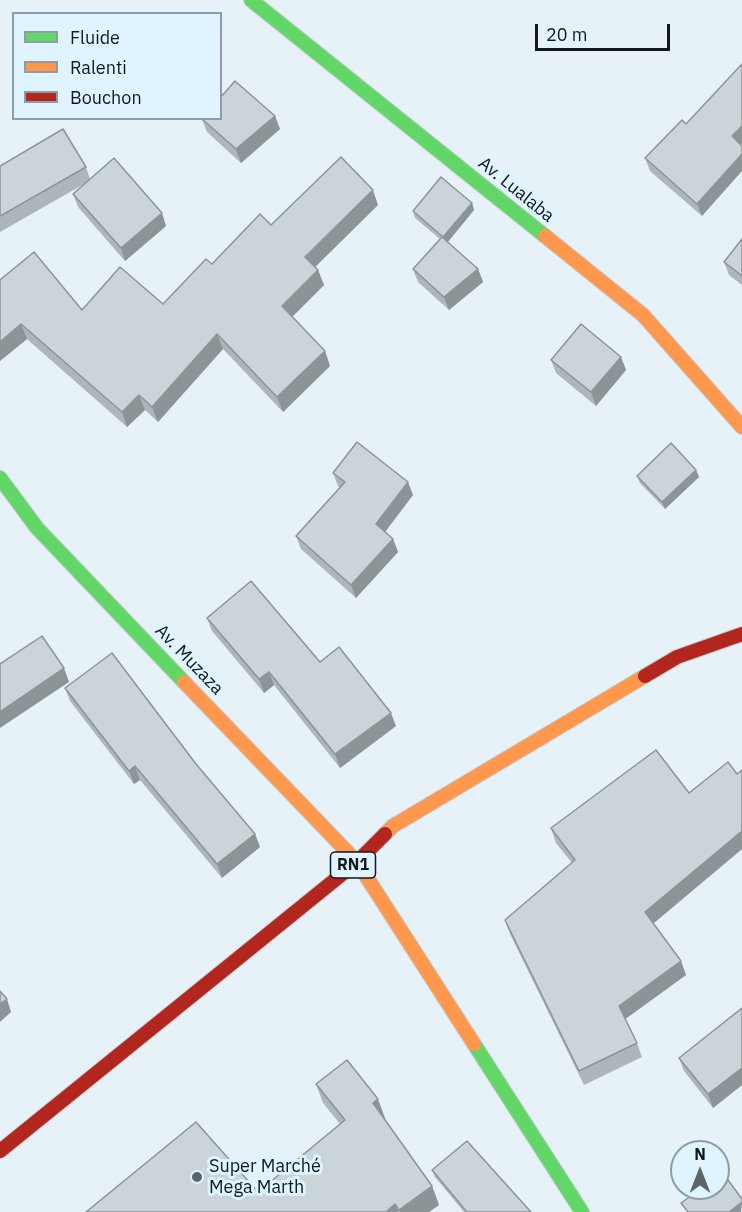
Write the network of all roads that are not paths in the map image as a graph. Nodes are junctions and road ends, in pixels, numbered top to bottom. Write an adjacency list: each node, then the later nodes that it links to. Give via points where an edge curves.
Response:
1 (251, 0): 2 (main road, Av. Lualaba, via 643,315)
2 (742, 427)
3 (0, 478): 5 (main road, Av. Muzaza, via 37,528)
4 (742, 634): 5 (main road, RN1, via 677,657 512,754 393,826)
5 (357, 862): 6 (main road, RN1); 7 (main road, Av. Muzaza)
6 (0, 1151)
7 (582, 1212)

